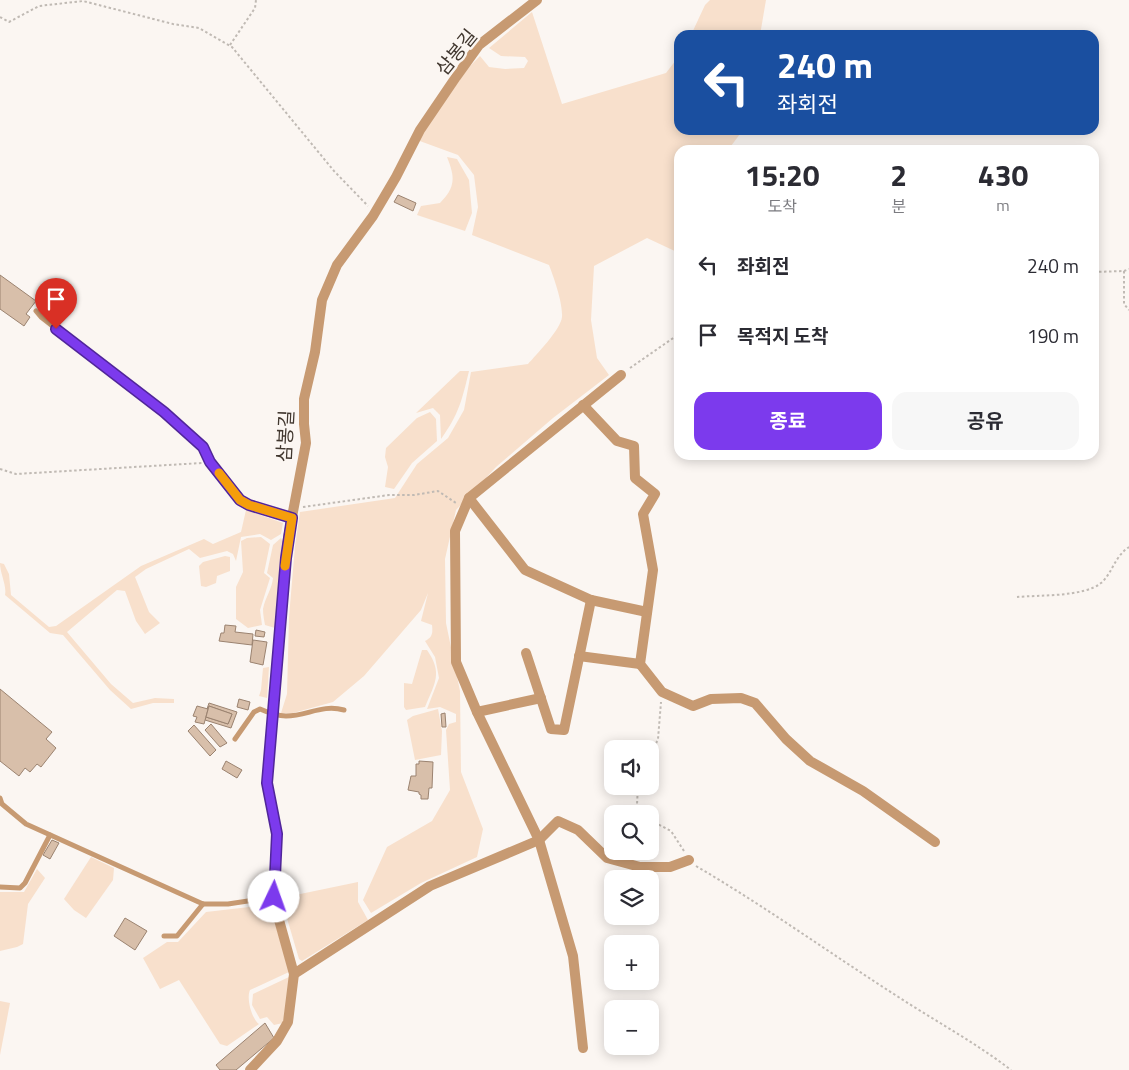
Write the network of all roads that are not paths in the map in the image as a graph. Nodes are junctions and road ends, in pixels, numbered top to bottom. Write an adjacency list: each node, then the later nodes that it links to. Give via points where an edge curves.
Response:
1 (537, 0): 6 (street, 삼봉길, via 479,45 420,130 376,211 336,266 322,300 304,399 306,444)
2 (36, 312): 6 (lane, via 164,412 203,447 210,462 240,500 249,505)
3 (621, 375): 4 (street)
4 (583, 405): 5 (street); 8 (street, via 617,441 634,446 636,478 655,494 644,514 653,570)
5 (469, 498): 7 (street, via 524,570); 14 (street, via 455,531 456,662)
6 (293, 513): 15 (street, 삼봉길)
7 (591, 600): 8 (street); 10 (street)
8 (647, 612): 11 (street)
9 (526, 653): 12 (street)
10 (579, 656): 11 (street); 12 (street, via 564,730 551,729)
11 (640, 664): 20 (street, via 662,692 692,706 711,699 741,698 755,703 810,761 863,791)
12 (541, 698): 14 (street)
13 (344, 710): 15 (lane, via 333,708 287,716)
14 (477, 712): 19 (street)
15 (272, 714): 16 (lane, via 260,709 254,712); 23 (street, 삼봉길, via 267,783 277,834)
16 (235, 739)
17 (0, 798): 18 (lane, via 2,804 26,824)
18 (50, 835): 22 (lane, via 20,888); 24 (lane)
19 (539, 840): 21 (street, via 558,821 578,830 607,858 640,867 670,867); 26 (street, via 430,886); 27 (street, via 573,956)
20 (935, 842)
21 (689, 860)
22 (0, 887)
23 (274, 897): 24 (lane); 26 (street, 삼봉길)
24 (203, 904): 25 (lane, via 177,936)
25 (164, 936)
26 (294, 974): 28 (street, via 288,1022 277,1042)
27 (583, 1048)
28 (250, 1070)

